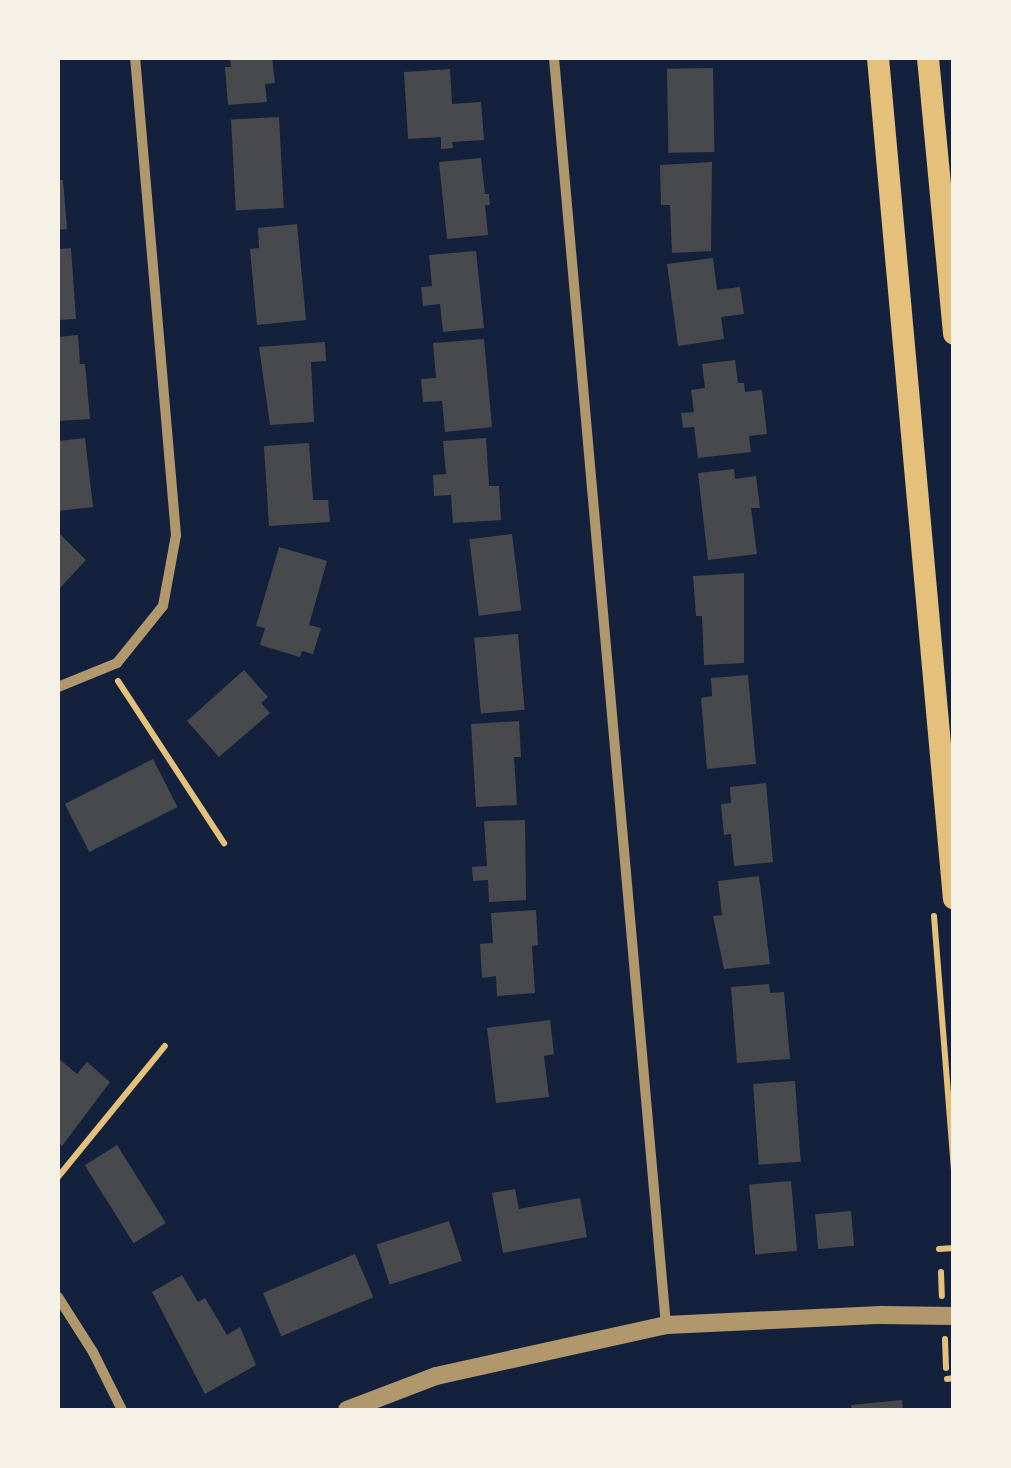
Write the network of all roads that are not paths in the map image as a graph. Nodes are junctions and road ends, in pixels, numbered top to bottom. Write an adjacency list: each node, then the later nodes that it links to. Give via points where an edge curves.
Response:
1 (135, 58): 6 (street, via 176,534 163,606 117,662)
2 (554, 58): 10 (street)
3 (878, 58): 7 (main road)
4 (928, 58): 5 (main road)
5 (954, 334)
6 (58, 687)
7 (954, 899)
8 (58, 1297): 11 (street)
9 (954, 1316): 10 (street)
10 (666, 1325): 12 (street, via 436,1376)
11 (122, 1410)
12 (348, 1410)

